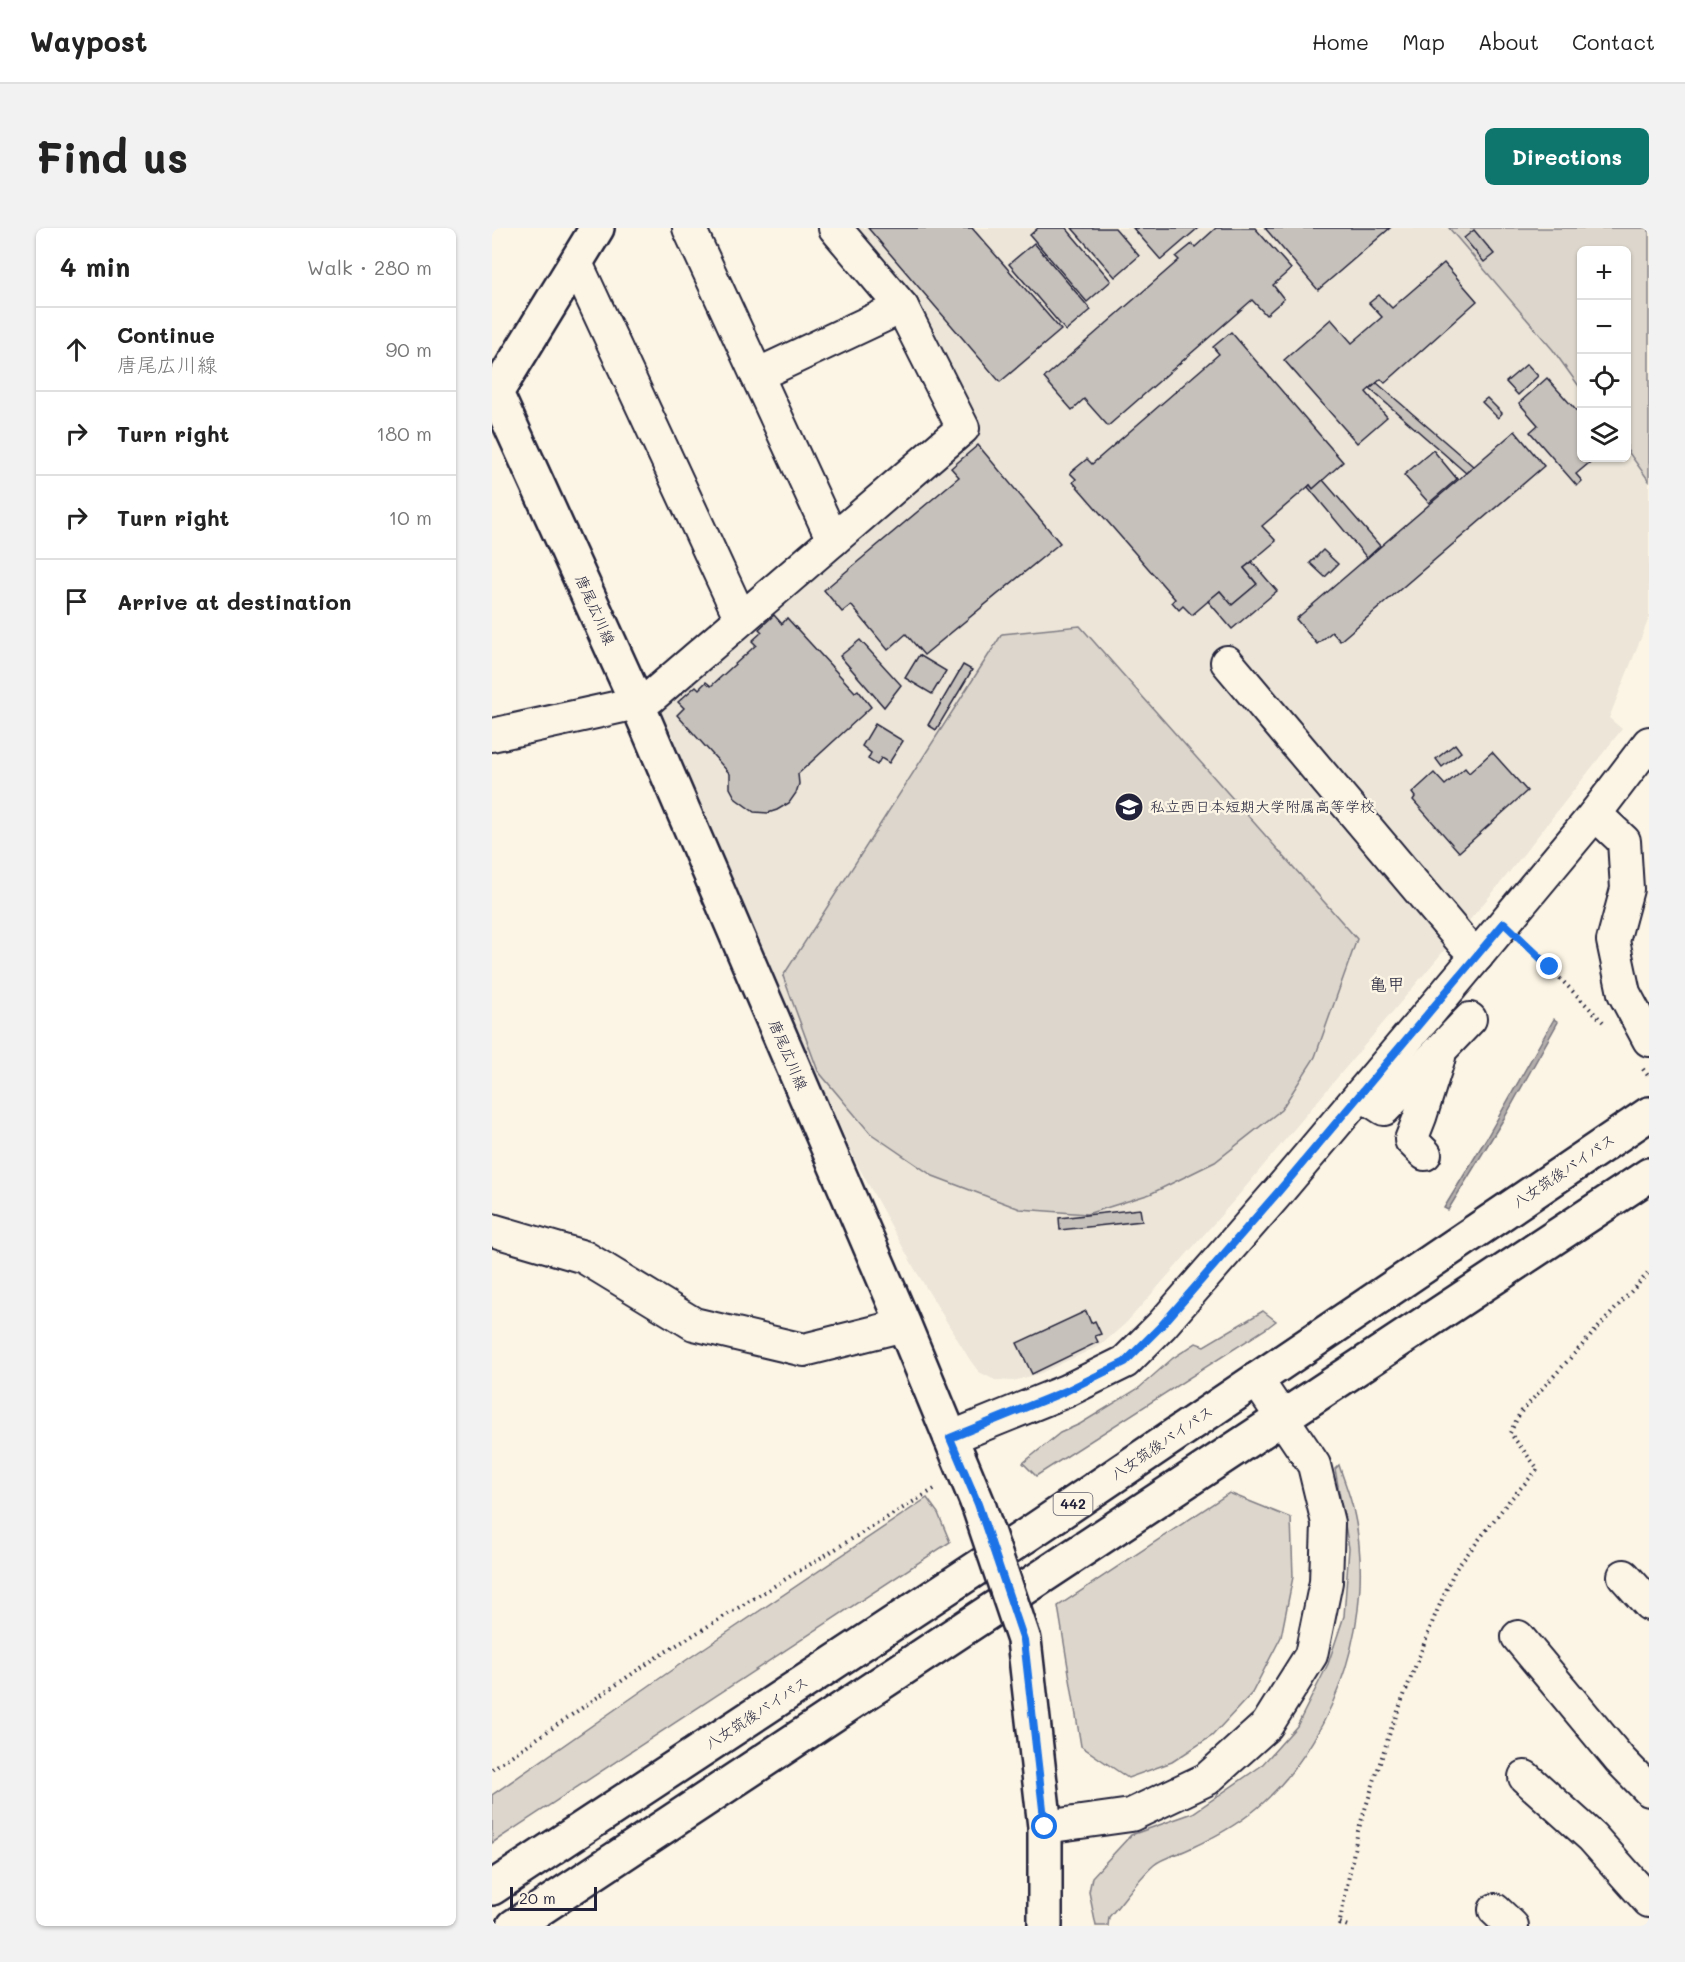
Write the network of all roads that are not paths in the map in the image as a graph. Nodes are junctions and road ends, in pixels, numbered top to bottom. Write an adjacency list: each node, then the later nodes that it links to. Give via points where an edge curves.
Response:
1 (597, 228): 4 (main road, 唐尾広川線)
2 (689, 228): 6 (street)
3 (836, 228): 5 (street)
4 (576, 263): 7 (main road, 唐尾広川線); 9 (street)
5 (902, 307): 6 (street); 8 (street, via 963,428)
6 (757, 375): 8 (street)
7 (493, 391): 11 (main road, 唐尾広川線)
8 (833, 540): 9 (street)
9 (741, 619): 11 (street, via 651,697)
10 (1227, 662): 15 (street)
11 (637, 703): 12 (street); 24 (main road, 唐尾広川線)
12 (492, 735)
13 (1649, 742): 14 (street)
14 (1595, 814): 15 (street); 18 (street, via 1624,841 1627,890 1613,940 1624,993)
15 (1477, 956): 19 (street)
16 (1470, 1019): 17 (street)
17 (1443, 1047): 19 (street, via 1384,1109); 21 (street, via 1411,1140)
18 (1645, 1054)
19 (1361, 1094): 27 (street, via 1162,1325 1125,1362 1066,1391)
20 (1649, 1114): 25 (main road, 八女筑後バイパス / 442)
21 (1425, 1154)
22 (1649, 1175): 26 (main road)
23 (492, 1230): 24 (street, via 584,1257 694,1324 782,1345 804,1350)
24 (904, 1325): 27 (main road, 唐尾広川線)
25 (1256, 1379): 26 (street); 35 (main road, 八女筑後バイパス / 442)
26 (1282, 1417): 33 (street, via 1314,1465 1329,1523 1326,1582 1311,1655 1267,1725 1207,1779 1131,1815); 36 (main road)
27 (950, 1438): 33 (main road, 唐尾広川線, bridge, via 978,1504 1024,1640)
28 (1624, 1576): 29 (street)
29 (1649, 1604)
30 (1518, 1637): 32 (street)
31 (1525, 1777): 34 (street)
32 (1649, 1790)
33 (1045, 1827): 37 (main road, 唐尾広川線)
34 (1643, 1880)
35 (492, 1888)
36 (514, 1926)
37 (1045, 1926)

